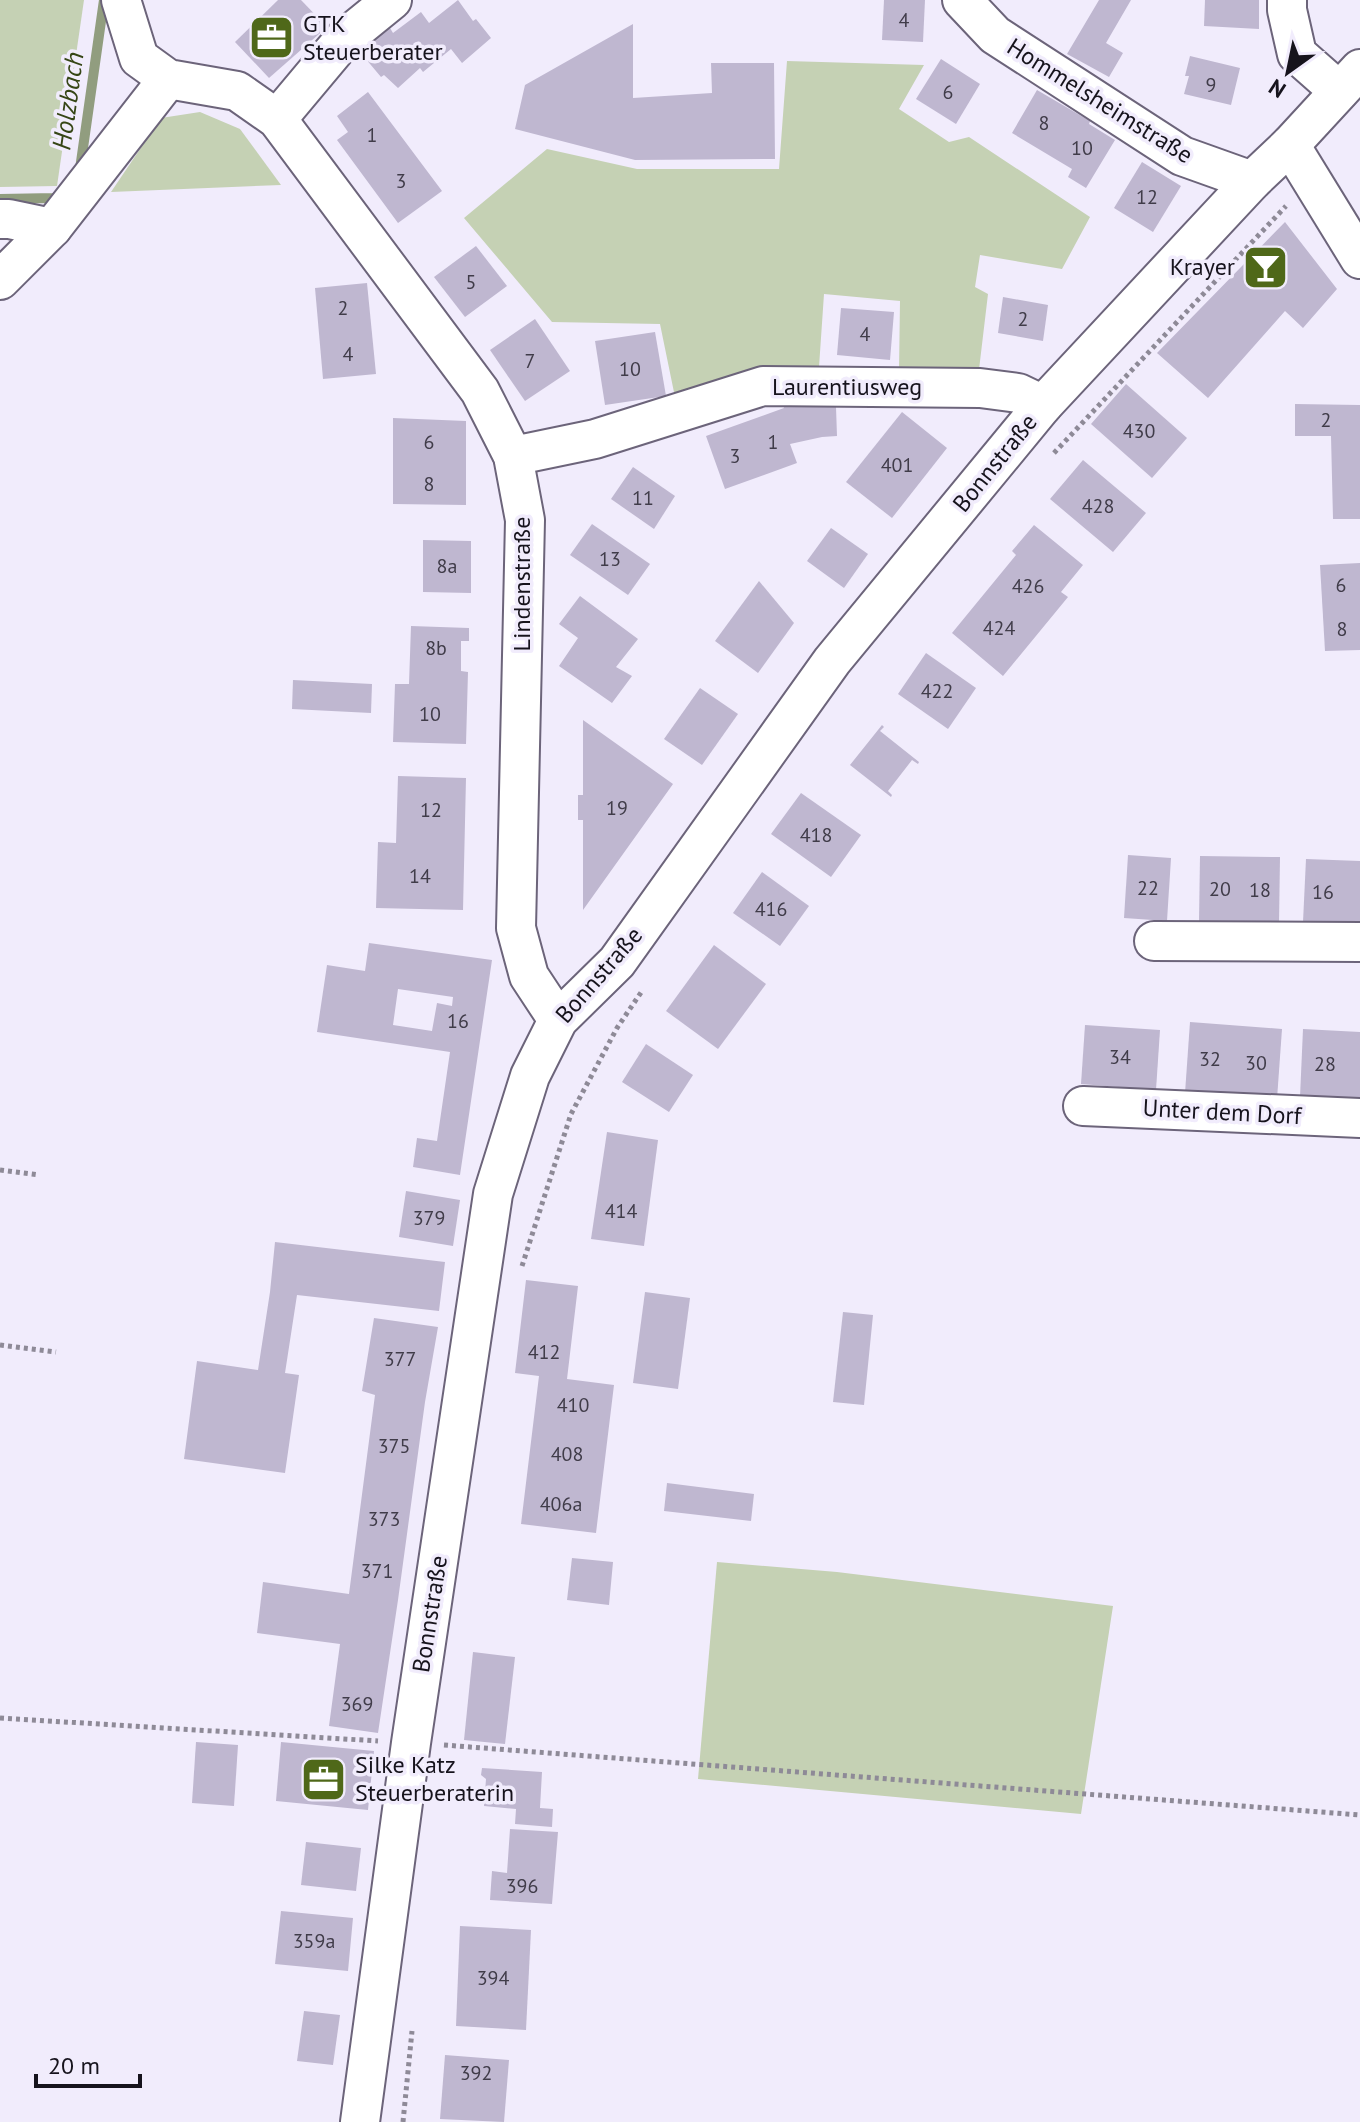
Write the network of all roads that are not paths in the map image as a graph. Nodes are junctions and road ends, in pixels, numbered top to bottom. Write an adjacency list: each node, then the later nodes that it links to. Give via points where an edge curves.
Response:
1 (121, 0): 5 (street)
2 (392, 0): 7 (street, via 344,39)
3 (962, 0): 9 (street, Hommelsheimstraße, via 995,35 1182,156)
4 (1287, 0): 6 (street, via 1297,54)
5 (154, 68): 7 (street, Lindenstraße, via 237,91); 11 (street)
6 (1350, 80): 8 (street, Bonnstraße)
7 (277, 119): 15 (street, Lindenstraße, via 480,391)
8 (1290, 145): 9 (street, Bonnstraße); 12 (street)
9 (1252, 181): 14 (street, Bonnstraße)
10 (0, 219): 11 (street)
11 (52, 228): 13 (street)
12 (1360, 259)
13 (0, 280)
14 (1043, 405): 15 (street, Laurentiusweg, via 1018,393 980,388 763,386 595,439); 18 (street, Bonnstraße, via 832,661 617,962)
15 (513, 456): 18 (street, Lindenstraße, via 525,520 516,928 529,976)
16 (1154, 941): 17 (street)
17 (1360, 942)
18 (558, 1020): 21 (street, Bonnstraße, via 530,1076 493,1194)
19 (1083, 1106): 20 (street, Unter dem Dorf)
20 (1360, 1118)
21 (360, 2122)

